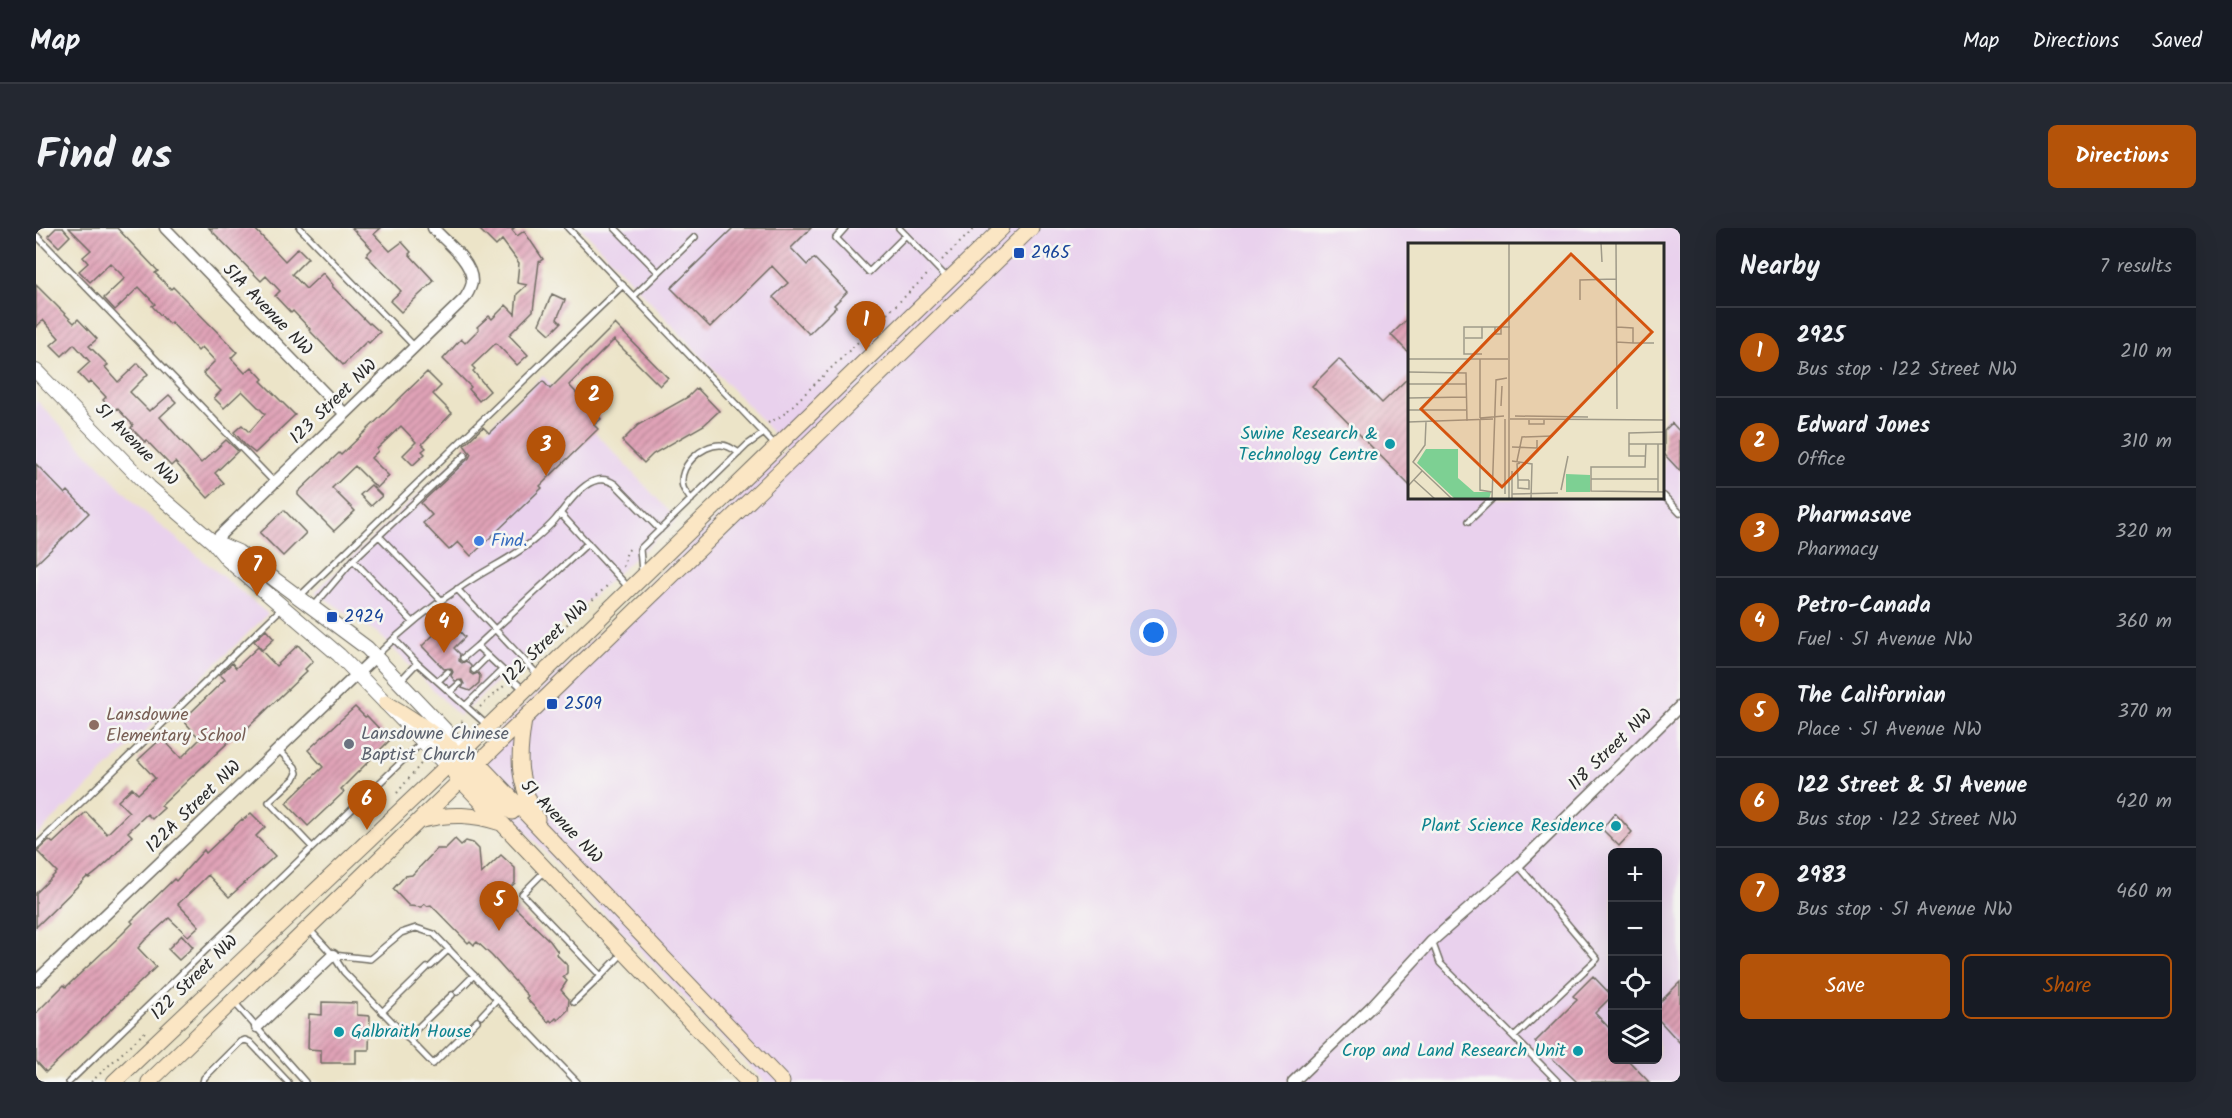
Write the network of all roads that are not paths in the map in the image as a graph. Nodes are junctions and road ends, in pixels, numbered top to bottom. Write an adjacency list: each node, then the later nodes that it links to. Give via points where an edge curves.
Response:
1 (165, 228): 19 (street, 51A Avenue NW)
2 (300, 228): 17 (lane)
3 (433, 228): 17 (street, 123 Street NW, via 464,262 472,281 460,303)
4 (568, 228): 15 (lane)
5 (615, 228): 13 (lane)
6 (845, 228): 11 (lane, via 836,238 869,272)
7 (899, 228): 11 (lane)
8 (1002, 228): 14 (main road, 122 Street NW)
9 (1032, 228): 64 (main road)
10 (36, 234): 24 (lane)
11 (906, 235): 14 (lane)
12 (695, 237): 13 (lane)
13 (658, 272): 16 (lane)
14 (949, 280): 21 (main road, 122 Street NW)
15 (623, 285): 16 (lane); 39 (lane)
16 (634, 296): 20 (lane)
17 (415, 347): 19 (street, 123 Street NW)
18 (36, 371): 33 (street, 51 Avenue NW, via 149,487)
19 (345, 414): 24 (street, 123 Street NW)
20 (764, 433): 21 (lane); 22 (lane)
21 (776, 447): 36 (main road, 122 Street NW)
22 (739, 453): 26 (lane); 26 (lane, via 724,445 702,450 683,475 683,486)
23 (465, 455): 32 (lane)
24 (275, 482): 33 (street, 123 Street NW)
25 (1665, 497): 29 (lane)
26 (691, 500): 31 (lane)
27 (1491, 500): 30 (lane)
28 (560, 513): 31 (lane, via 588,484 609,480); 34 (lane); 38 (lane, via 533,542)
29 (1680, 513)
30 (1469, 521)
31 (660, 530): 36 (lane, via 640,549)
32 (379, 536): 35 (lane); 40 (lane)
33 (213, 542): 39 (street, 51 Avenue NW, via 238,552); 41 (street, 51 Avenue NW, via 228,560)
34 (588, 543): 37 (lane); 44 (lane)
35 (353, 560): 42 (lane); 43 (lane)
36 (642, 577): 37 (main road, 122 Street NW)
37 (630, 588): 55 (main road, 122 Street NW)
38 (457, 590): 40 (lane); 44 (lane)
39 (299, 597): 42 (street, 51 Avenue NW)
40 (441, 600): 43 (lane)
41 (284, 607): 54 (street, 51 Avenue NW); 73 (lane)
42 (313, 607): 47 (street, 51 Avenue NW)
43 (413, 622): 45 (lane)
44 (495, 629): 46 (lane); 55 (lane)
45 (394, 639): 47 (lane); 50 (lane)
46 (477, 646): 48 (lane); 49 (lane)
47 (376, 656): 54 (street, 122A Street NW); 56 (street, 51 Avenue NW)
48 (488, 656): 51 (lane); 52 (lane)
49 (464, 658)
50 (417, 663): 56 (lane); 57 (lane)
51 (474, 670)
52 (502, 670): 59 (lane); 62 (lane)
53 (448, 672): 57 (lane)
54 (358, 673): 61 (street, 51 Avenue NW); 67 (street, 122A Street NW)
55 (539, 677): 59 (main road, 122 Street NW)
56 (400, 681): 68 (street, 51 Avenue NW)
57 (438, 681): 60 (lane)
58 (459, 684): 60 (lane)
59 (525, 691): 65 (main road, 122 Street NW)
60 (450, 692): 62 (lane)
61 (387, 703): 66 (street, 51 Avenue NW); 68 (main road, via 408,715)
62 (466, 705): 65 (lane)
63 (1680, 706): 75 (street, 118 Street NW)
64 (524, 720): 69 (main road); 72 (main road, via 519,760 522,783)
65 (488, 726): 68 (main road, 122 Street NW)
66 (423, 741): 68 (street, 51 Avenue NW); 74 (lane)
67 (278, 749): 74 (lane, via 297,773 269,802); 85 (street, 122A Street NW)
68 (456, 757): 69 (main road, 51 Avenue NW); 69 (main road); 94 (main road, 122 Street NW)
69 (470, 773): 70 (main road); 71 (main road, 51 Avenue NW); 72 (main road, 51 Avenue NW); 77 (main road)
70 (419, 820): 71 (main road, via 465,814); 78 (main road)
71 (502, 823): 76 (main road, 51 Avenue NW)
72 (544, 832): 77 (main road, 51 Avenue NW)
73 (36, 846)
74 (312, 847): 93 (lane)
75 (1518, 865): 79 (street, 118 Street NW); 91 (lane, via 1597,959)
76 (546, 870): 81 (main road, 51 Avenue NW); 84 (lane, via 522,894)
77 (582, 873): 101 (main road, 51 Avenue NW)
78 (308, 928): 82 (lane); 87 (main road)
79 (1432, 941): 91 (lane, via 1440,963); 102 (street, 118 Street NW)
80 (449, 949): 82 (lane, via 434,934 416,928 401,933 370,958); 83 (lane); 89 (lane)
81 (624, 952): 84 (lane); 100 (main road, 51 Avenue NW)
82 (333, 954): 89 (lane, via 344,972); 90 (street)
83 (474, 975): 86 (lane); 92 (lane)
84 (601, 976): 88 (lane)
85 (36, 981)
86 (497, 999): 92 (lane, via 433,1064); 99 (lane)
87 (233, 1001): 90 (lane); 95 (main road)
88 (574, 1002)
89 (382, 1012): 92 (lane)
90 (257, 1027): 98 (lane)
91 (1514, 1037): 103 (lane)
92 (407, 1038)
93 (69, 1082)
94 (114, 1082)
95 (149, 1082)
96 (203, 1082): 97 (lane, via 245,1040)
97 (288, 1082)
98 (305, 1082)
99 (577, 1082)
100 (748, 1082)
101 (782, 1082)
102 (1293, 1082)
103 (1558, 1082)

